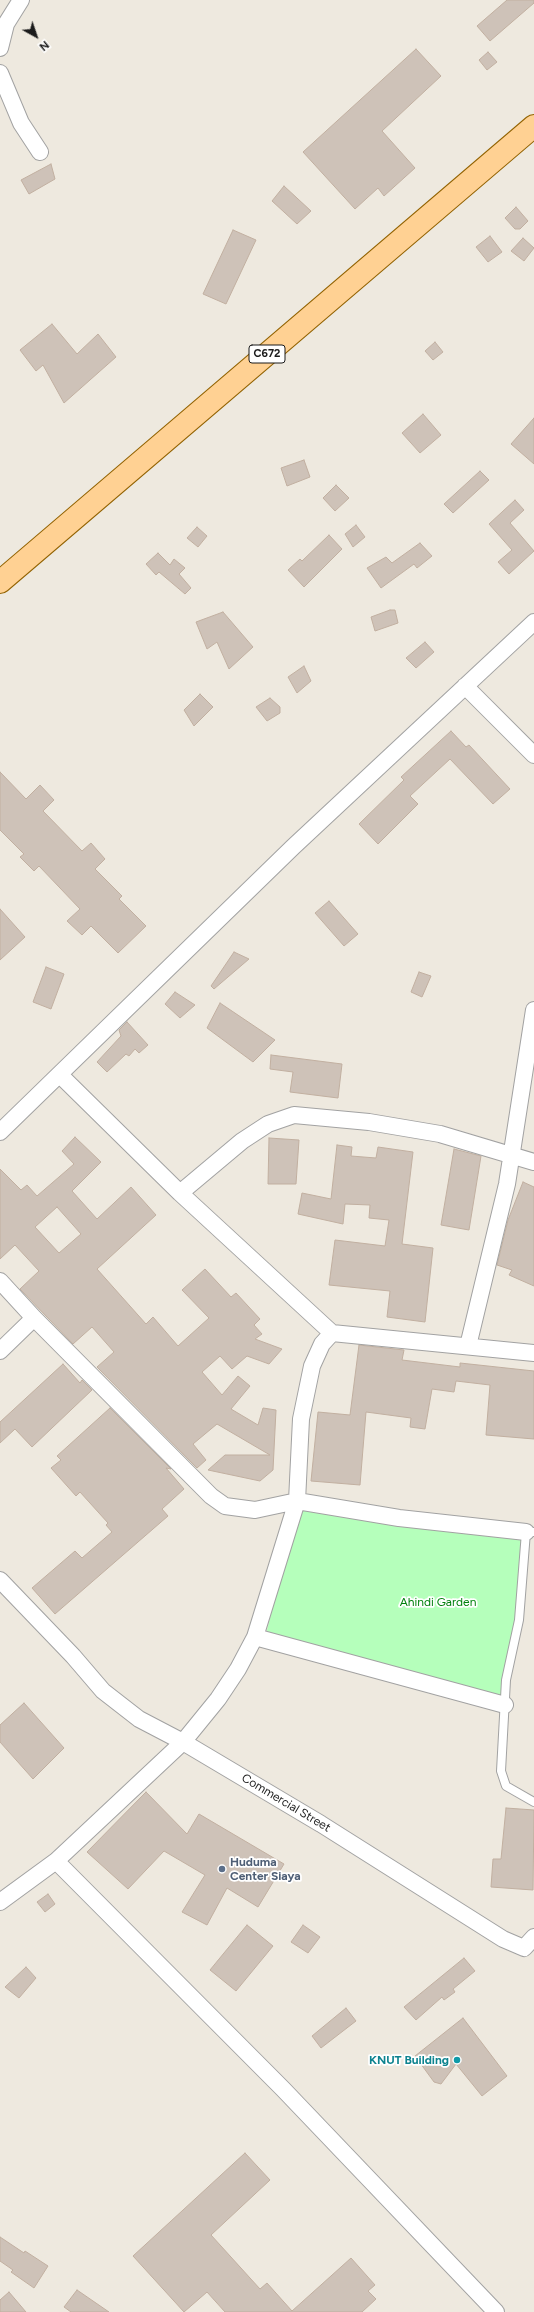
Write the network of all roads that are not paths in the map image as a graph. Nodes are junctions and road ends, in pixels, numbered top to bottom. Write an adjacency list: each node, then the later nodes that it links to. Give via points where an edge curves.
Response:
1 (21, 0): 2 (street)
2 (3, 24): 3 (street)
3 (0, 48)
4 (0, 73): 6 (street, via 21,123)
5 (534, 126): 7 (main road, C672)
6 (40, 152)
7 (0, 582)
8 (534, 622): 9 (street)
9 (466, 686): 10 (street); 12 (street, via 293,848)
10 (534, 755)
11 (534, 1010): 14 (street)
12 (60, 1075): 13 (street); 16 (street)
13 (0, 1132)
14 (512, 1154): 15 (street); 16 (street, via 440,1134 361,1121 294,1115 268,1124 242,1141); 20 (street, via 500,1218)
15 (534, 1162)
16 (180, 1193): 19 (street)
17 (0, 1280): 18 (street)
18 (34, 1318): 21 (street); 23 (street, via 211,1496 225,1506 255,1510)
19 (332, 1333): 20 (street); 23 (street, via 322,1344 312,1366 301,1419)
20 (468, 1346): 22 (street)
21 (0, 1350)
22 (534, 1353)
23 (297, 1501): 24 (street, via 399,1518); 26 (street)
24 (530, 1532): 27 (lane, via 519,1620 506,1680)
25 (0, 1580): 28 (street, Commercial Street, via 103,1691 138,1719)
26 (255, 1636): 27 (street); 28 (street, via 238,1669 218,1699)
27 (505, 1705): 29 (lane, via 501,1771 506,1786)
28 (183, 1742): 30 (street); 32 (street, Commercial Street, via 321,1824 503,1938)
29 (534, 1802)
30 (56, 1861): 31 (street); 33 (street, via 283,2089)
31 (0, 1902)
32 (531, 1947)
33 (496, 2312)

